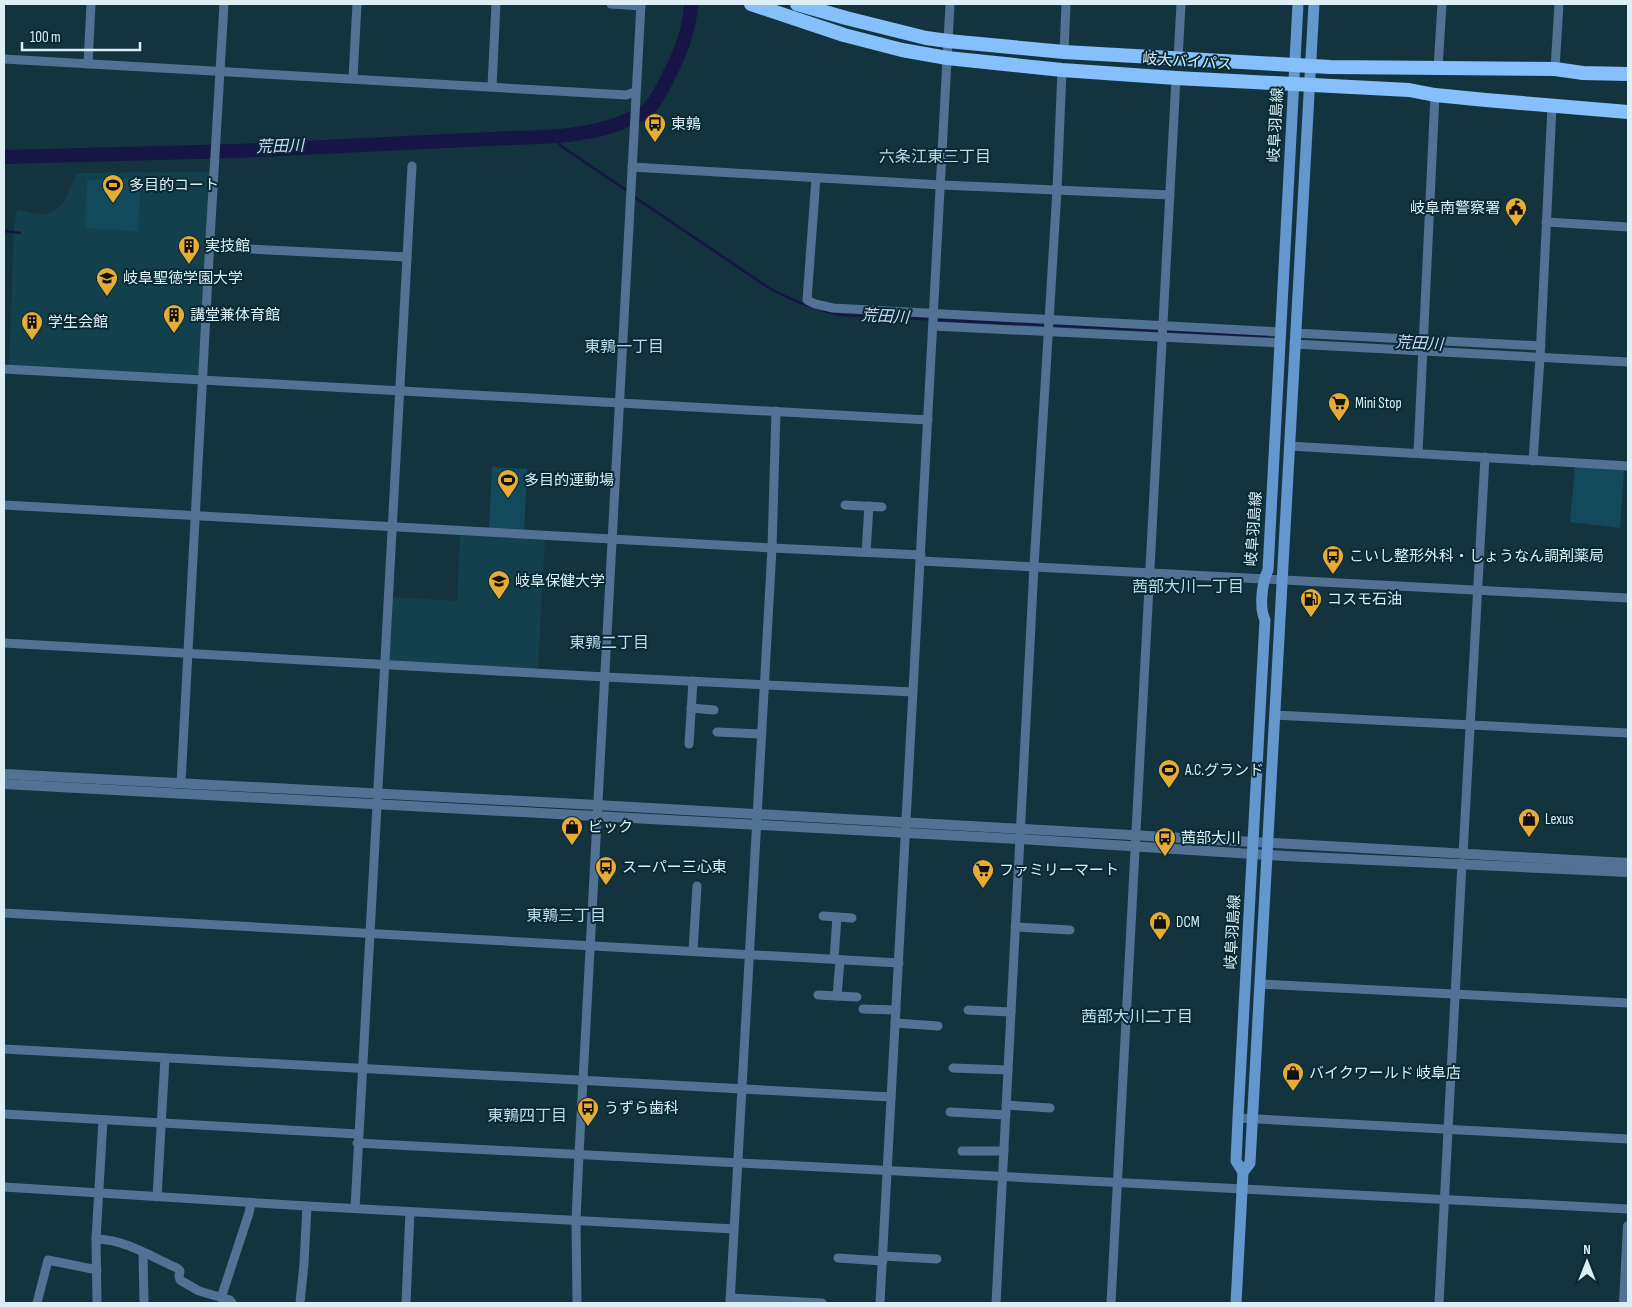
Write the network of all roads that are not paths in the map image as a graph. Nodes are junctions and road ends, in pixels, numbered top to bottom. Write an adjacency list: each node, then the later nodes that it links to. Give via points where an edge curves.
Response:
1 (91, 4): 21 (street)
2 (224, 4): 27 (street)
3 (357, 4): 29 (street)
4 (496, 4): 33 (street)
5 (612, 4): 15 (street)
6 (751, 4): 18 (highway, 岐大バイパス, via 887,46)
7 (797, 4): 16 (highway, 岐大バイパス, via 893,31)
8 (950, 4): 16 (street)
9 (1066, 4): 17 (street)
10 (1181, 4): 20 (street)
11 (1298, 4): 22 (main road, 岐阜羽島線)
12 (1314, 4): 23 (main road, 岐阜羽島線)
13 (1442, 4): 24 (street)
14 (1559, 4): 26 (street)
15 (641, 5): 35 (street)
16 (948, 42): 17 (highway, 岐大バイパス); 18 (street)
17 (1064, 52): 20 (highway, 岐大バイパス)
18 (947, 58): 25 (highway, 岐大バイパス); 41 (street)
19 (4, 59): 21 (street)
20 (1178, 59): 22 (highway, 岐大バイパス)
21 (88, 64): 27 (street)
22 (1294, 65): 23 (highway, 岐大バイパス); 31 (main road, 岐阜羽島線)
23 (1310, 66): 24 (highway, 岐大バイパス); 32 (main road, 岐阜羽島線)
24 (1438, 68): 26 (highway, 岐大バイパス)
25 (1062, 70): 30 (highway, 岐大バイパス); 42 (street)
26 (1555, 70): 28 (highway, 岐大バイパス)
27 (220, 71): 29 (street); 46 (street)
28 (1628, 74)
29 (353, 78): 33 (street)
30 (1176, 78): 31 (highway, 岐大バイパス); 43 (street)
31 (1294, 84): 32 (highway, 岐大バイパス); 51 (main road, 岐阜羽島線)
32 (1309, 85): 34 (highway, 岐大バイパス); 52 (main road, 岐阜羽島線)
33 (492, 86): 35 (street)
34 (1435, 94): 36 (highway, 岐大バイパス); 53 (street)
35 (635, 97): 39 (street)
36 (1552, 106): 37 (highway, 岐大バイパス); 44 (street)
37 (1628, 112)
38 (412, 166): 47 (street)
39 (632, 167): 40 (street); 60 (street)
40 (816, 178): 41 (street); 48 (street, via 807,300 833,308)
41 (940, 184): 42 (street); 48 (street)
42 (1057, 190): 43 (street); 49 (street)
43 (1170, 195): 50 (street)
44 (1546, 222): 45 (street); 54 (street)
45 (1628, 227)
46 (210, 248): 47 (street); 58 (street)
47 (407, 257): 59 (street)
48 (933, 319): 49 (street); 62 (street)
49 (1049, 325): 50 (street); 78 (street)
50 (1162, 332): 51 (street); 79 (street)
51 (1280, 337): 80 (main road, 岐阜羽島線, via 1268,570)
52 (1295, 338): 53 (street); 63 (main road, 岐阜羽島線)
53 (1423, 345): 54 (street); 55 (street); 64 (street)
54 (1541, 346): 55 (street)
55 (1540, 358): 56 (street); 66 (street)
56 (1628, 362)
57 (4, 371): 58 (street)
58 (202, 380): 59 (street); 72 (street)
59 (398, 391): 60 (street); 73 (street)
60 (620, 403): 61 (street); 74 (street)
61 (776, 412): 62 (street); 75 (street)
62 (928, 420): 77 (street)
63 (1289, 446): 64 (street); 81 (main road, 岐阜羽島線)
64 (1418, 453): 65 (street)
65 (1485, 457): 66 (street); 82 (street)
66 (1533, 461): 67 (street)
67 (1628, 466)
68 (4, 505): 72 (street)
69 (845, 505): 70 (street)
70 (869, 506): 71 (street); 76 (street)
71 (882, 507)
72 (195, 516): 73 (street); 85 (street)
73 (391, 527): 74 (street); 86 (street)
74 (613, 539): 75 (street); 87 (street)
75 (772, 548): 76 (street); 89 (street)
76 (866, 552): 77 (street)
77 (921, 558): 78 (street); 90 (street)
78 (1034, 566): 79 (street); 107 (street)
79 (1150, 572): 80 (street); 108 (street)
80 (1264, 579): 81 (street); 109 (main road, 岐阜羽島線, via 1262,614 1265,620)
81 (1281, 580): 82 (street); 93 (main road, 岐阜羽島線)
82 (1478, 591): 83 (street); 94 (street)
83 (1628, 598)
84 (4, 643): 85 (street)
85 (188, 653): 86 (street); 101 (street)
86 (384, 664): 87 (street); 102 (street)
87 (605, 677): 88 (street); 103 (street)
88 (693, 681): 89 (street); 91 (street)
89 (764, 685): 90 (street); 97 (street)
90 (913, 692): 106 (street)
91 (691, 708): 92 (street); 98 (street)
92 (714, 710)
93 (1274, 715): 94 (street); 110 (main road, 岐阜羽島線)
94 (1470, 724): 96 (street); 111 (street)
95 (717, 732): 97 (street)
96 (1628, 733)
97 (761, 734): 105 (street)
98 (688, 744)
99 (4, 774): 101 (street)
100 (4, 784): 102 (street)
101 (181, 784): 102 (street)
102 (377, 799): 103 (street); 104 (street); 121 (street)
103 (598, 805): 104 (street); 105 (street)
104 (598, 816): 105 (street, via 668,821); 122 (street)
105 (756, 820): 106 (street); 124 (street)
106 (906, 828): 107 (street); 126 (street)
107 (1020, 834): 108 (street); 119 (street)
108 (1135, 841): 109 (street); 166 (street)
109 (1253, 848): 110 (street); 152 (main road, 岐阜羽島線)
110 (1268, 849): 111 (street); 127 (main road, 岐阜羽島線)
111 (1463, 859): 112 (street); 113 (street); 128 (street)
112 (1628, 863)
113 (1628, 872)
114 (697, 886): 123 (street)
115 (4, 913): 121 (street)
116 (823, 916): 117 (street)
117 (837, 917): 118 (street); 125 (street)
118 (852, 918)
119 (1015, 927): 120 (street); 136 (street)
120 (1070, 930)
121 (369, 933): 122 (street); 142 (street)
122 (591, 945): 123 (street); 144 (street)
123 (693, 952): 124 (street)
124 (748, 955): 125 (street); 145 (street)
125 (837, 960): 126 (street); 130 (street)
126 (899, 963): 134 (street)
127 (1260, 984): 128 (street); 153 (main road, 岐阜羽島線)
128 (1456, 994): 132 (street); 156 (street)
129 (818, 995): 130 (street)
130 (837, 996): 131 (street)
131 (857, 997)
132 (1628, 1003)
133 (863, 1009): 134 (street)
134 (896, 1010): 137 (street)
135 (968, 1010): 136 (street)
136 (1011, 1012): 143 (street)
137 (895, 1023): 138 (street); 146 (street)
138 (938, 1026)
139 (4, 1049): 140 (street)
140 (165, 1058): 142 (street); 155 (street)
141 (953, 1068): 143 (street)
142 (362, 1069): 144 (street); 158 (street)
143 (1008, 1070): 147 (street)
144 (583, 1081): 145 (street); 161 (street)
145 (741, 1089): 146 (street); 162 (street)
146 (891, 1097): 163 (street)
147 (1006, 1105): 148 (street); 151 (street)
148 (1050, 1108)
149 (950, 1112): 151 (street)
150 (4, 1114): 154 (street)
151 (1006, 1115): 160 (street)
152 (1238, 1118): 153 (street); 164 (main road, 岐阜羽島線, via 1236,1162)
153 (1252, 1119): 156 (street); 164 (main road, 岐阜羽島線, via 1250,1162)
154 (103, 1120): 155 (street); 169 (street)
155 (161, 1124): 158 (street); 170 (street)
156 (1449, 1130): 157 (street); 171 (street)
157 (1628, 1138)
158 (358, 1139): 161 (street); 174 (street)
159 (962, 1151): 160 (street)
160 (1004, 1151): 165 (street)
161 (579, 1154): 162 (street); 177 (street)
162 (736, 1164): 163 (street); 179 (street)
163 (888, 1170): 165 (street); 183 (street)
164 (1244, 1172): 168 (main road, 岐阜羽島線)
165 (1002, 1176): 166 (street); 198 (street)
166 (1117, 1182): 168 (street); 199 (street)
167 (4, 1187): 169 (street)
168 (1243, 1189): 171 (street); 200 (main road, 岐阜羽島線)
169 (99, 1194): 170 (street); 180 (street)
170 (157, 1197): 172 (street)
171 (1444, 1199): 175 (street); 201 (street)
172 (251, 1203): 173 (street); 186 (street)
173 (307, 1206): 174 (street); 192 (street)
174 (354, 1208): 176 (street)
175 (1628, 1209)
176 (410, 1212): 177 (street); 193 (street)
177 (576, 1220): 179 (street); 194 (street)
178 (1628, 1226): 202 (street)
179 (734, 1229): 187 (street)
180 (96, 1239): 181 (street); 185 (street)
181 (143, 1253): 186 (street, via 177,1268 180,1280); 190 (street)
182 (838, 1258): 183 (street)
183 (883, 1258): 184 (street); 197 (street)
184 (937, 1259)
185 (97, 1270): 188 (street, via 48,1260); 189 (street)
186 (220, 1298): 191 (street)
187 (730, 1301): 195 (street)
188 (37, 1303)
189 (97, 1303)
190 (144, 1303)
191 (232, 1303)
192 (300, 1303)
193 (406, 1303)
194 (577, 1303)
195 (811, 1303): 196 (street)
196 (822, 1303)
197 (880, 1303)
198 (996, 1303)
199 (1110, 1303)
200 (1236, 1303)
201 (1439, 1303)
202 (1624, 1303)

